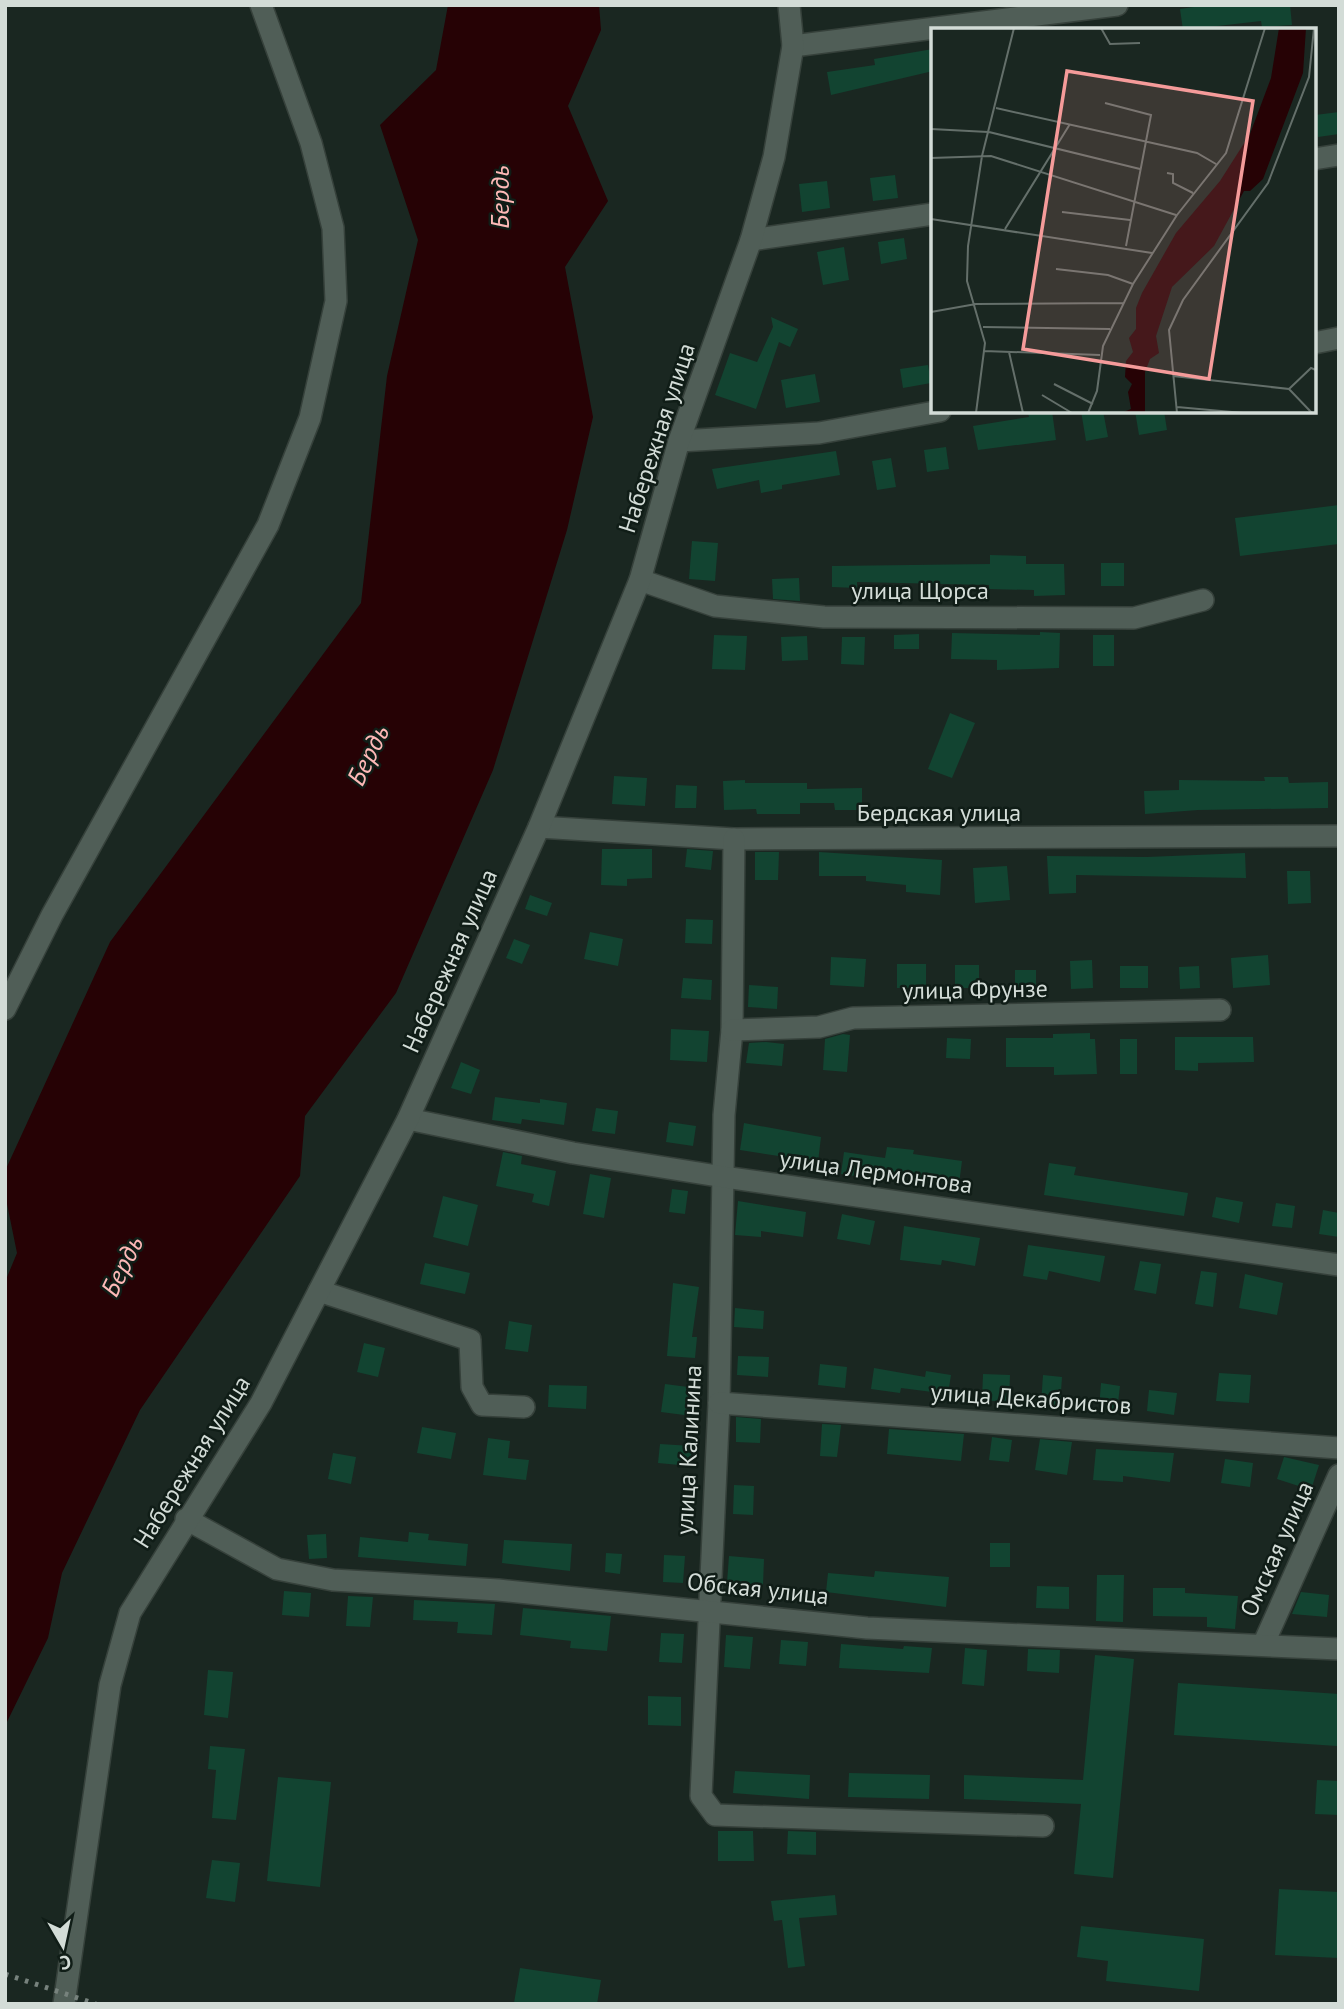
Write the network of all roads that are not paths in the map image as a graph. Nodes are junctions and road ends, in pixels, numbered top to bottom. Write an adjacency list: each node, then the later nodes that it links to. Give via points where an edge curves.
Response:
1 (261, 5): 20 (street, via 311,143 333,228 336,302 310,418 268,525 52,915)
2 (789, 5): 6 (street, Набережная улица)
3 (1117, 5): 4 (street)
4 (940, 28)
5 (931, 29): 6 (street)
6 (793, 47): 10 (street, Набережная улица, via 774,157)
7 (1339, 155): 8 (street)
8 (1316, 159)
9 (931, 214): 10 (street)
10 (751, 240): 14 (street, Набережная улица)
11 (1339, 338): 12 (street)
12 (1316, 343)
13 (931, 413): 14 (street, via 819,433)
14 (679, 441): 15 (street, Набережная улица)
15 (640, 580): 16 (street, улица Щорса, via 715,606 824,617 1134,618); 17 (street, Набережная улица)
16 (1203, 600)
17 (539, 827): 19 (street, Бердская улица); 23 (street, Набережная улица)
18 (1339, 836): 19 (street, Бердская улица)
19 (734, 839): 22 (street, улица Калинина)
20 (5, 1009)
21 (1220, 1010): 22 (street, улица Фрунзе, via 853,1018 819,1027)
22 (732, 1030): 24 (street, улица Калинина)
23 (408, 1119): 24 (street, улица Лермонтова, via 573,1153); 26 (street, Набережная улица)
24 (724, 1177): 25 (street, улица Лермонтова); 27 (street, улица Калинина)
25 (1339, 1265)
26 (319, 1291): 28 (street, via 470,1340 472,1387 481,1405); 31 (street, Набережная улица, via 261,1403)
27 (719, 1403): 29 (street, улица Декабристов); 32 (street, улица Калинина)
28 (524, 1407)
29 (1339, 1448)
30 (1339, 1475): 33 (street, Омская улица)
31 (186, 1519): 32 (street, Обская улица, via 277,1569 333,1580); 36 (street, Набережная улица, via 130,1613 110,1685)
32 (708, 1610): 33 (street, Обская улица, via 867,1628); 35 (street, улица Калинина, via 701,1796 715,1815)
33 (1264, 1645): 34 (street, Обская улица)
34 (1339, 1648)
35 (1043, 1826)
36 (64, 2004)

